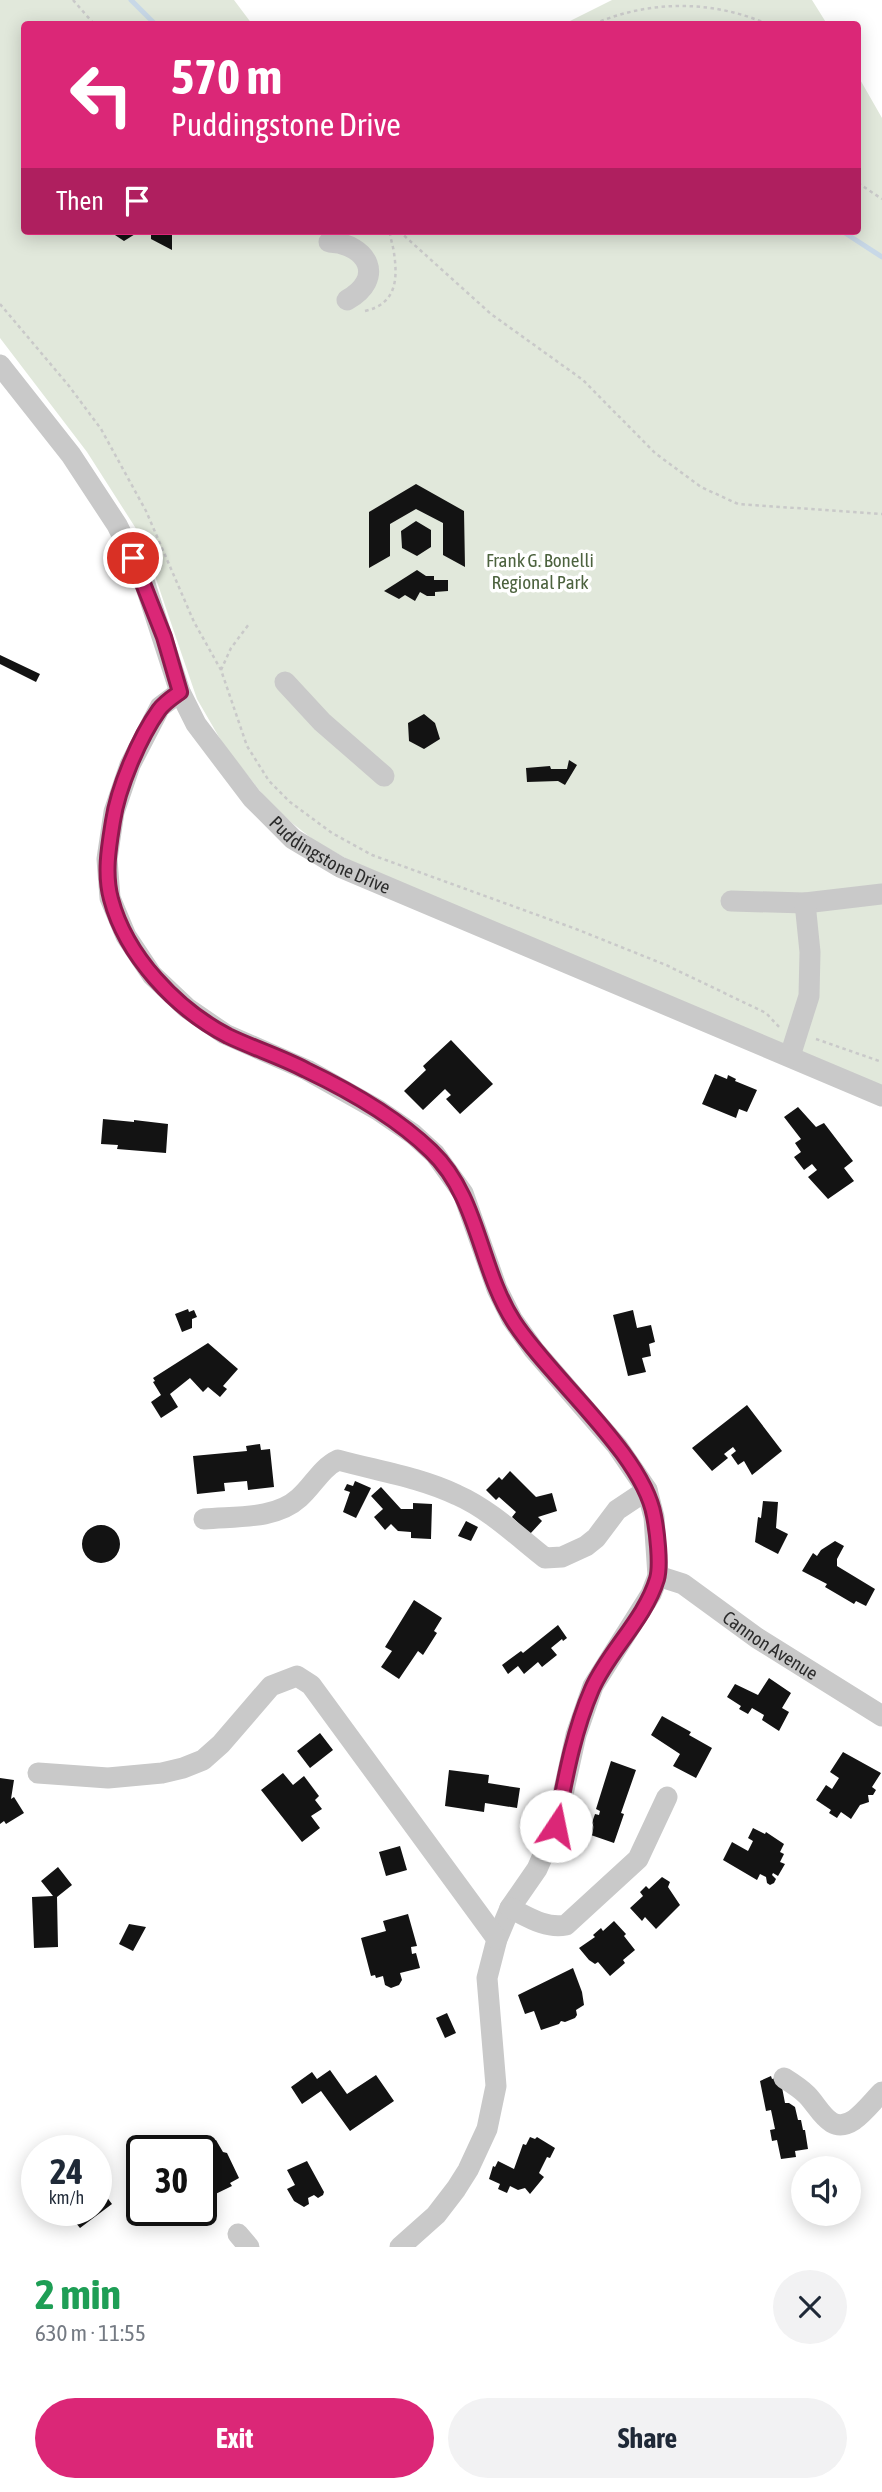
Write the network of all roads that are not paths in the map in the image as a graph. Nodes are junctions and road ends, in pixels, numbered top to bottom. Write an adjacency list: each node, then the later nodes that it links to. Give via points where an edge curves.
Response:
1 (330, 242): 2 (street, via 349,244 362,254 368,267 368,281 360,293)
2 (347, 300)
3 (0, 365): 5 (street, Puddingstone Drive, via 71,455 117,524 142,575)
4 (285, 682): 6 (street, via 322,722)
5 (180, 692): 10 (street, Puddingstone Drive, via 221,760 293,839 340,867); 12 (street, via 160,707 130,765 114,812 107,859 110,898 126,936 152,975 187,1008 225,1034 307,1070 378,1110 435,1154 463,1193 512,1319 617,1446)
6 (384, 776)
7 (882, 894): 9 (street)
8 (731, 901): 9 (street)
9 (805, 903): 10 (street, via 809,996)
10 (790, 1056): 11 (street, Puddingstone Drive)
11 (882, 1096)
12 (647, 1490): 13 (street, via 617,1510 586,1546 553,1559 545,1558 459,1495 338,1460 284,1508 265,1514); 14 (street, via 654,1517)
13 (204, 1518)
14 (658, 1576): 15 (street, Cannon Avenue, via 683,1584 757,1638); 18 (street, via 593,1686 576,1735 556,1826 537,1869)
15 (882, 1716)
16 (38, 1773): 19 (street, via 108,1778 183,1768 203,1760 221,1744 271,1686 297,1676 319,1695)
17 (667, 1797): 18 (street, via 638,1859 566,1925 536,1922)
18 (510, 1908): 19 (street)
19 (497, 1940): 22 (street, via 487,1978 496,2086 487,2129 456,2189 436,2216)
20 (784, 2078): 21 (street, via 834,2125 853,2120)
21 (882, 2092)
22 (400, 2247)

